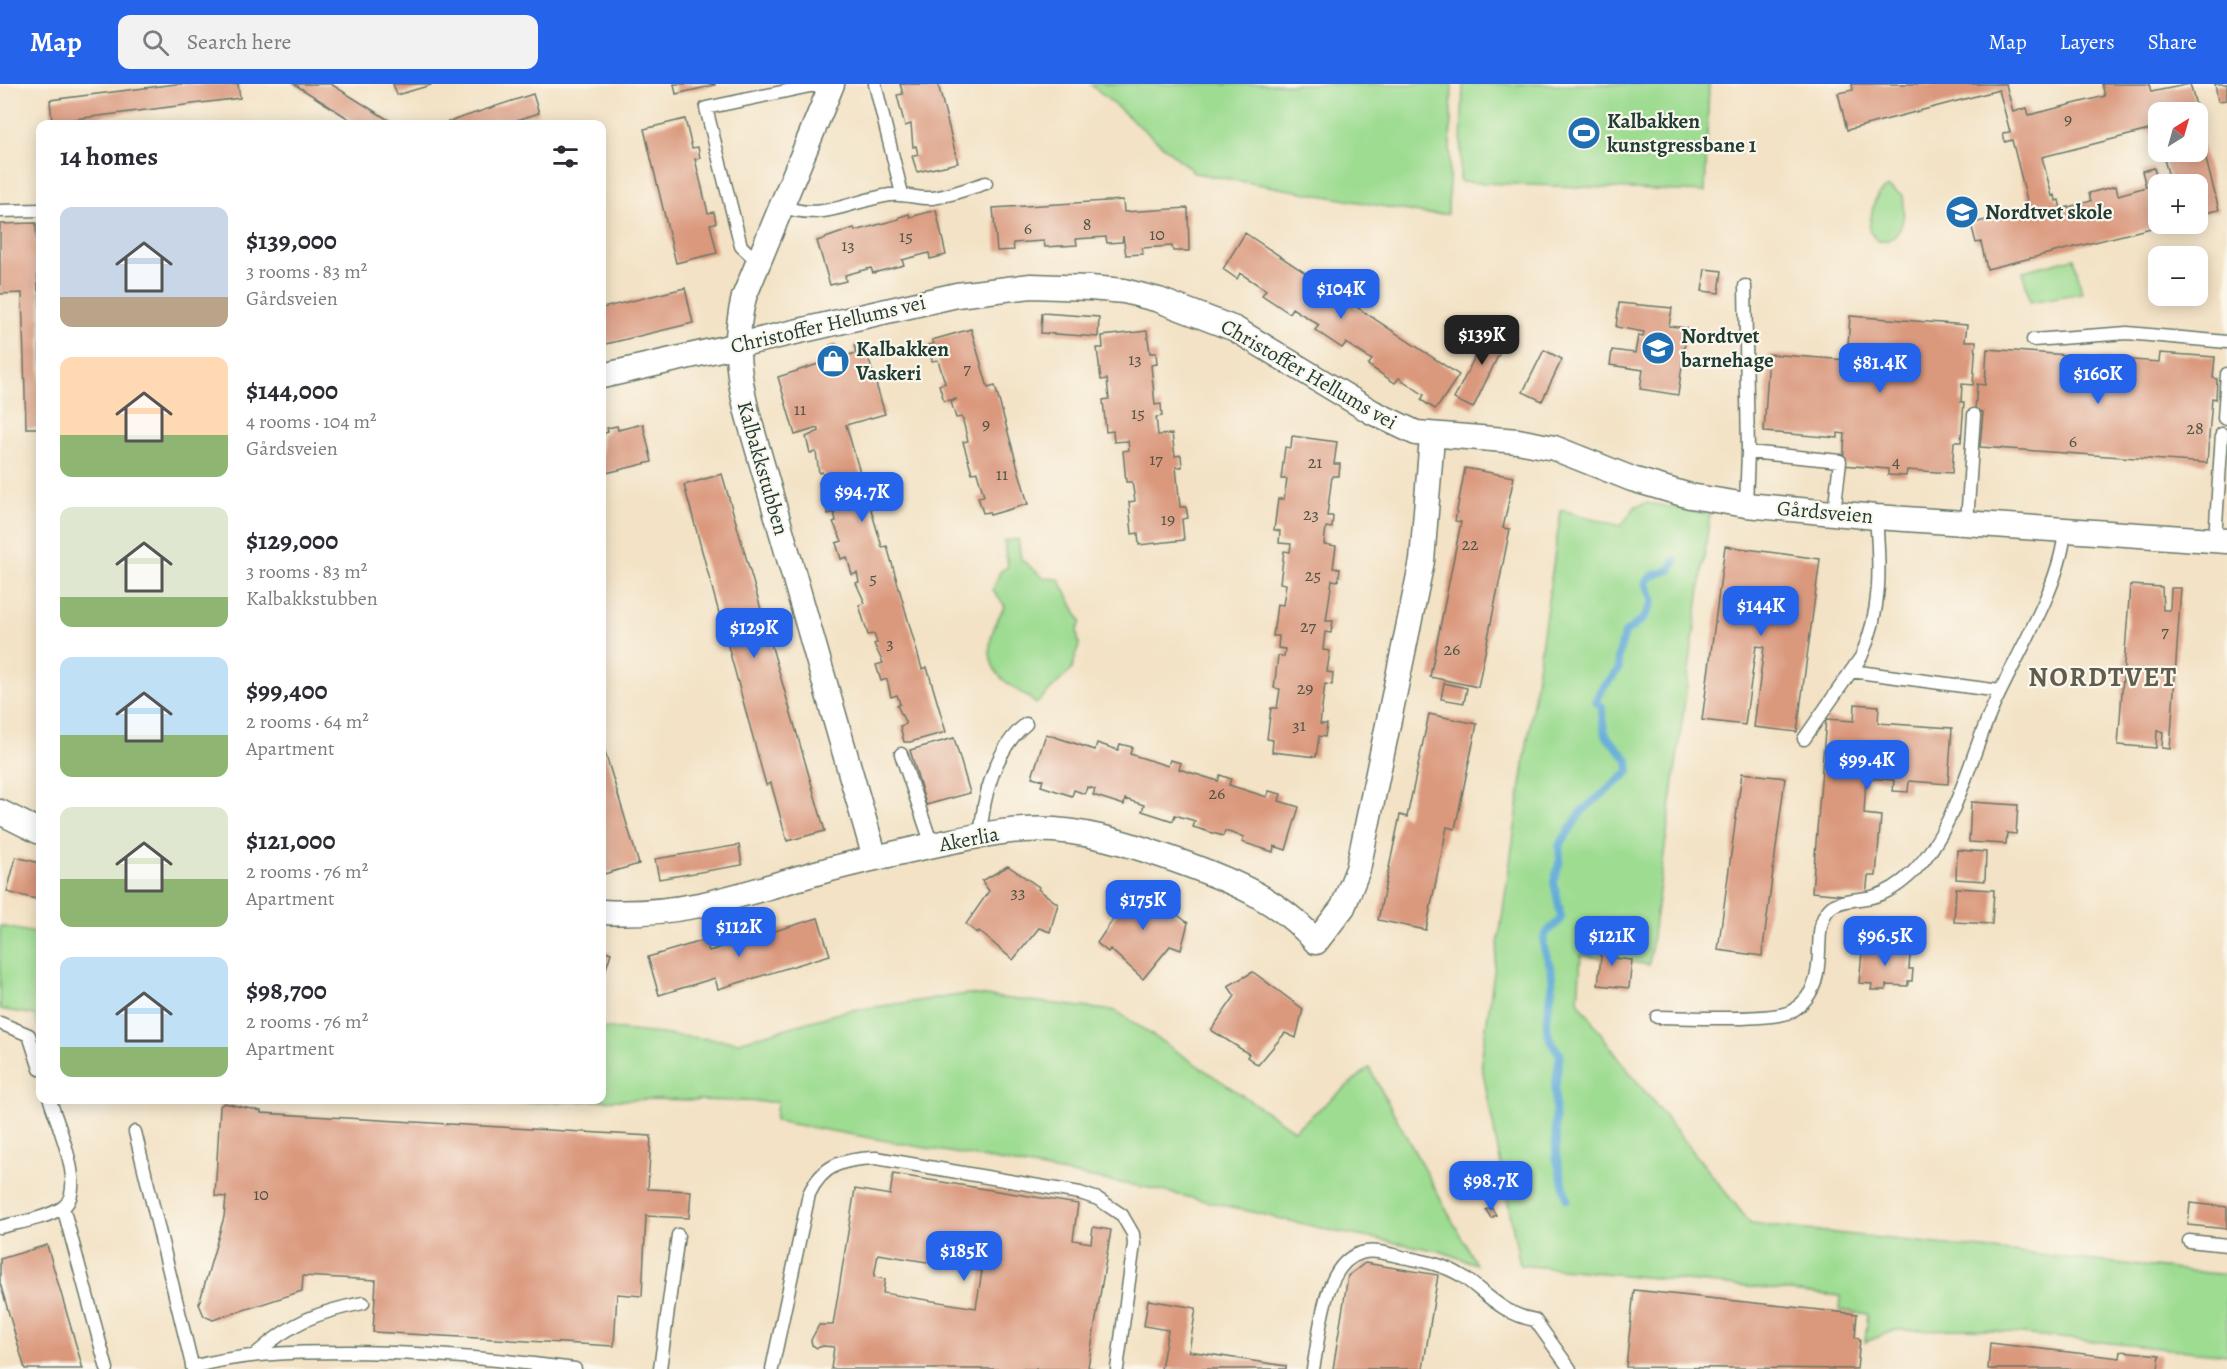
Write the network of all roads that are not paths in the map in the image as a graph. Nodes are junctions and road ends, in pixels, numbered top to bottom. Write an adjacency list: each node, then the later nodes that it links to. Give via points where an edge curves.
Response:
1 (875, 84): 4 (lane)
2 (831, 85): 5 (street, Kalbakkstubben); 8 (lane, via 705,108 741,246)
3 (986, 183): 4 (lane, via 932,198)
4 (902, 194): 5 (lane, via 820,213 804,214)
5 (781, 206): 8 (street, Kalbakkstubben)
6 (36, 210): 7 (lane)
7 (0, 211)
8 (758, 262): 12 (street, Kalbakkstubben, via 744,297)
9 (1744, 286): 19 (lane)
10 (2033, 340): 11 (lane, via 2127,333)
11 (2227, 342)
12 (736, 345): 14 (street, Christoffer Hellums vei); 18 (street, Christoffer Hellums vei, via 999,288 1058,286 1124,291 1188,309 1235,329 1388,421); 36 (street, Kalbakkstubben, via 747,412)
13 (2227, 374): 16 (lane)
14 (606, 375)
15 (1974, 415): 24 (lane)
16 (2224, 418)
17 (2222, 434): 20 (lane)
18 (1432, 437): 21 (street, Gårdsveien, via 1518,441 1554,448 1661,489); 34 (street, Akerlia, via 1422,561 1358,869 1344,907 1316,942 1264,897 1166,857 1104,838 1055,830)
19 (1748, 452): 21 (lane); 22 (lane, via 1840,461)
20 (2223, 485): 26 (lane)
21 (1746, 505): 22 (street, Gårdsveien)
22 (1834, 513): 23 (street, Gårdsveien)
23 (1876, 517): 24 (street, Gårdsveien); 27 (lane, via 1879,593 1868,642)
24 (1967, 523): 25 (street, Gårdsveien)
25 (2065, 528): 26 (street, Gårdsveien); 28 (lane, via 2056,576)
26 (2221, 540)
27 (1851, 671): 28 (lane); 30 (lane)
28 (2000, 691): 38 (lane, via 1949,817 1914,871 1893,888 1828,909 1818,968 1807,1000 1790,1012 1765,1016)
29 (1026, 723): 34 (lane, via 1005,749 985,798)
30 (1804, 739)
31 (901, 754): 35 (lane)
32 (0, 812): 33 (street)
33 (36, 830)
34 (981, 834): 35 (street, Akerlia)
35 (932, 845): 36 (street, Akerlia)
36 (875, 858): 37 (street, Akerlia, via 688,909)
37 (606, 912)
38 (1657, 1017)
39 (0, 1023): 40 (lane, via 29,1035)
40 (36, 1057)
41 (51, 1104): 43 (lane, via 73,1175 74,1192)
42 (135, 1132): 50 (lane)
43 (63, 1208): 44 (lane); 51 (lane)
44 (0, 1227)
45 (678, 1235): 53 (lane)
46 (2189, 1241): 47 (lane)
47 (2227, 1245)
48 (363, 1304): 49 (lane, via 310,1316 290,1326)
49 (257, 1353): 50 (lane); 52 (lane, via 415,1352)
50 (193, 1368)
51 (107, 1369)
52 (575, 1369)
53 (660, 1369)
54 (772, 1369): 55 (lane, via 808,1194 822,1173 832,1166 868,1158 1080,1193 1098,1199 1122,1215 1134,1244)
55 (1117, 1369)
56 (1313, 1369): 57 (lane, via 1328,1292 1338,1269 1346,1259 1375,1251 1440,1264 1518,1317 1535,1320)
57 (1570, 1369)

